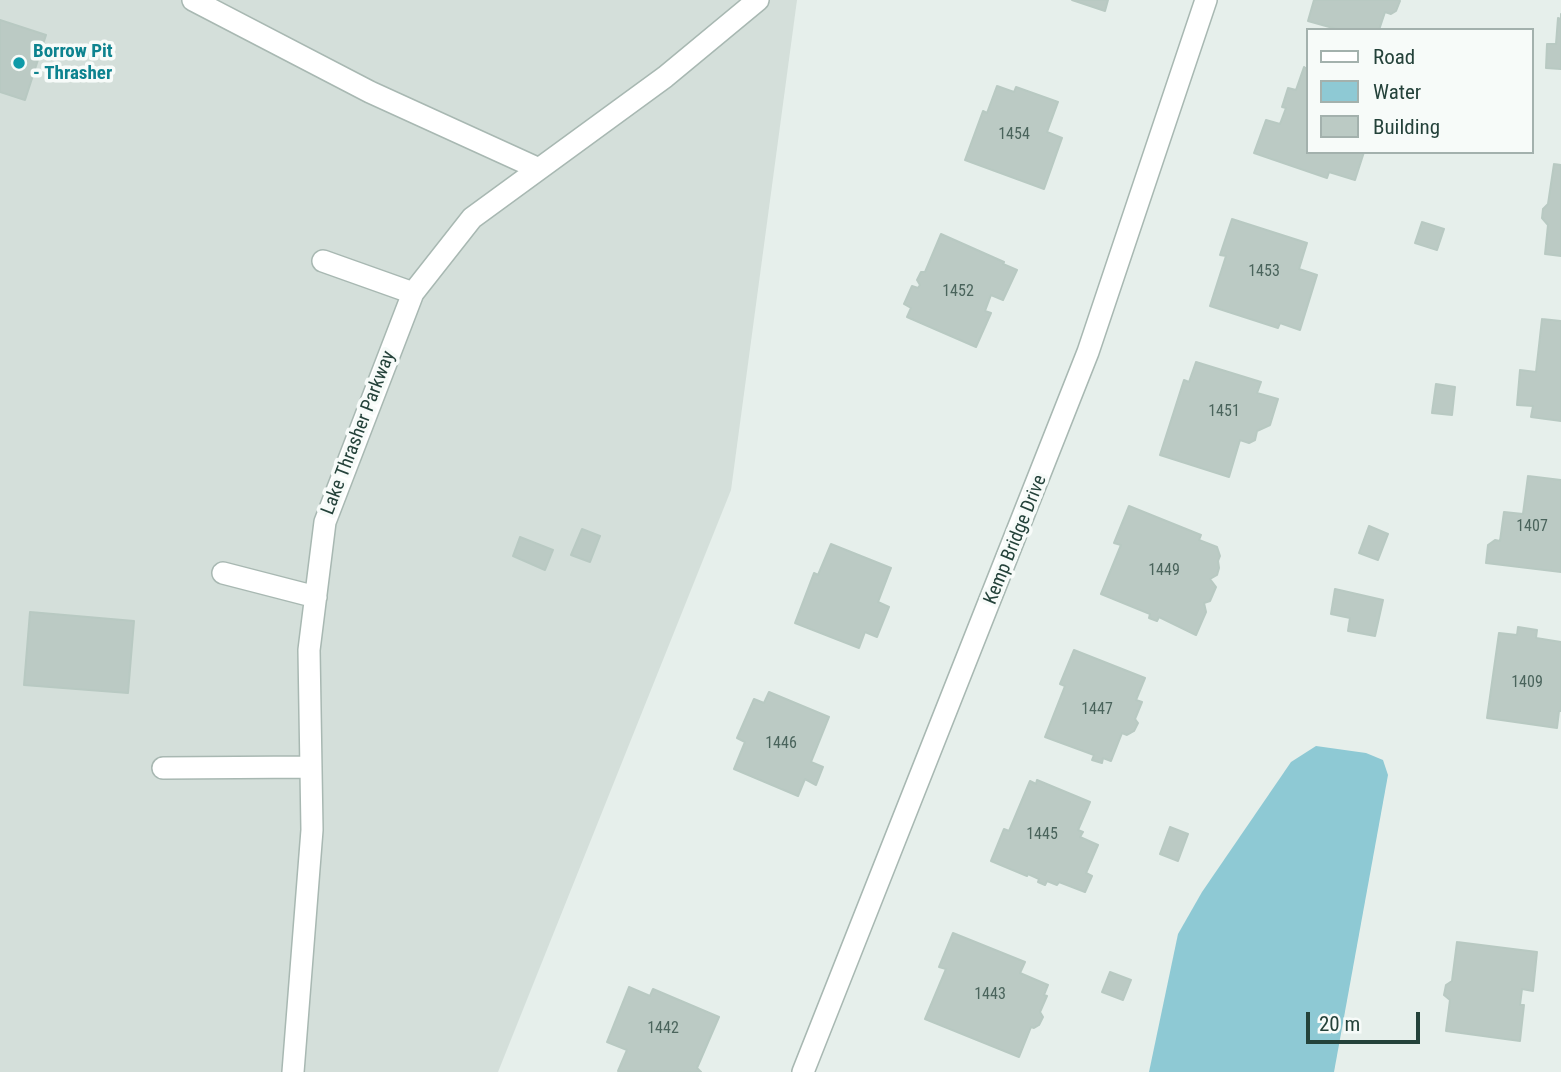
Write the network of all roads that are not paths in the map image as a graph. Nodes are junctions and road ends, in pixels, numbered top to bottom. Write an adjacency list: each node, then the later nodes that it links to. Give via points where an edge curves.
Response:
1 (193, 0): 4 (street, via 370,92)
2 (758, 0): 4 (street, Lake Thrasher Parkway, via 666,77)
3 (1206, 0): 12 (street, Kemp Bridge Drive, via 1088,352)
4 (539, 169): 6 (street, Lake Thrasher Parkway, via 472,218)
5 (323, 261): 6 (street)
6 (413, 293): 8 (street, Lake Thrasher Parkway, via 325,522)
7 (223, 573): 8 (street)
8 (316, 597): 9 (street, Lake Thrasher Parkway, via 309,650)
9 (311, 767): 10 (street); 11 (street, Lake Thrasher Parkway, via 312,830)
10 (163, 768)
11 (293, 1072)
12 (803, 1072)

